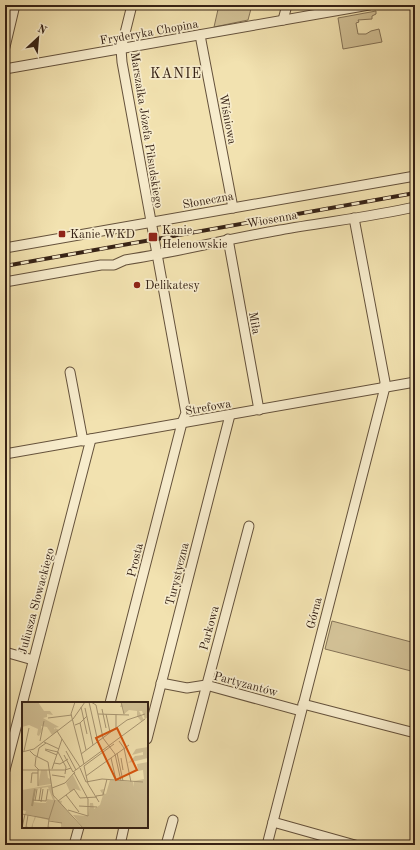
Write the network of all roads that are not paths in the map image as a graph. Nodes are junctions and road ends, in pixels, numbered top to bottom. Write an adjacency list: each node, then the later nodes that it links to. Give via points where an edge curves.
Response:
1 (15, 5): 7 (street)
2 (132, 5): 8 (street, Marszałka Józefa Piłsudskiego)
3 (287, 5): 5 (street)
4 (368, 5): 5 (street, Fryderyka Chopina)
5 (283, 20): 6 (street, Fryderyka Chopina)
6 (200, 35): 8 (street, Fryderyka Chopina); 12 (street, Wiśniowa)
7 (5, 47)
8 (121, 49): 9 (street, Fryderyka Chopina); 14 (street, Marszałka Józefa Piłsudskiego)
9 (5, 69)
10 (415, 176): 12 (street, Słoneczna)
11 (415, 207): 13 (street, Wiosenna)
12 (233, 208): 14 (street, Słoneczna)
13 (354, 218): 15 (street, Wiosenna); 21 (street)
14 (150, 222): 16 (street, Słoneczna); 17 (street, Marszałka Józefa Piłsudskiego)
15 (228, 239): 17 (street, Wiosenna); 22 (street, Miła)
16 (5, 248)
17 (156, 255): 18 (street, Wiosenna, via 125,260 111,259 101,265); 24 (street, Marszałka Józefa Piłsudskiego, via 186,413)
18 (5, 282)
19 (70, 372): 25 (street)
20 (415, 382): 21 (street, Strefowa)
21 (385, 388): 22 (street, Strefowa); 35 (street, Górna)
22 (259, 410): 23 (street, Strefowa)
23 (230, 415): 24 (street, Strefowa); 30 (street, Turystyczna)
24 (182, 423): 25 (street, Strefowa); 33 (street, Prosta)
25 (87, 440): 26 (street, Strefowa); 29 (street, Juliusza Słowackiego)
26 (5, 454)
27 (249, 526): 31 (street, Parkowa)
28 (5, 652): 29 (street)
29 (33, 660): 32 (street, Juliusza Słowackiego)
30 (161, 683): 31 (street, Partyzantów, via 187,688); 37 (street, Turystyczna)
31 (206, 685): 35 (street, Partyzantów); 38 (street, Parkowa)
32 (22, 702)
33 (110, 702)
34 (22, 703): 39 (street, Juliusza Słowackiego)
35 (302, 708): 36 (street, Partyzantów); 41 (street, Górna)
36 (415, 733)
37 (148, 735)
38 (193, 737)
39 (5, 770)
40 (173, 820): 46 (street)
41 (273, 822): 47 (street, Górna); 48 (street)
42 (79, 828): 44 (street)
43 (124, 828): 45 (street)
44 (74, 845)
45 (120, 845)
46 (166, 845)
47 (267, 845)
48 (355, 845)

